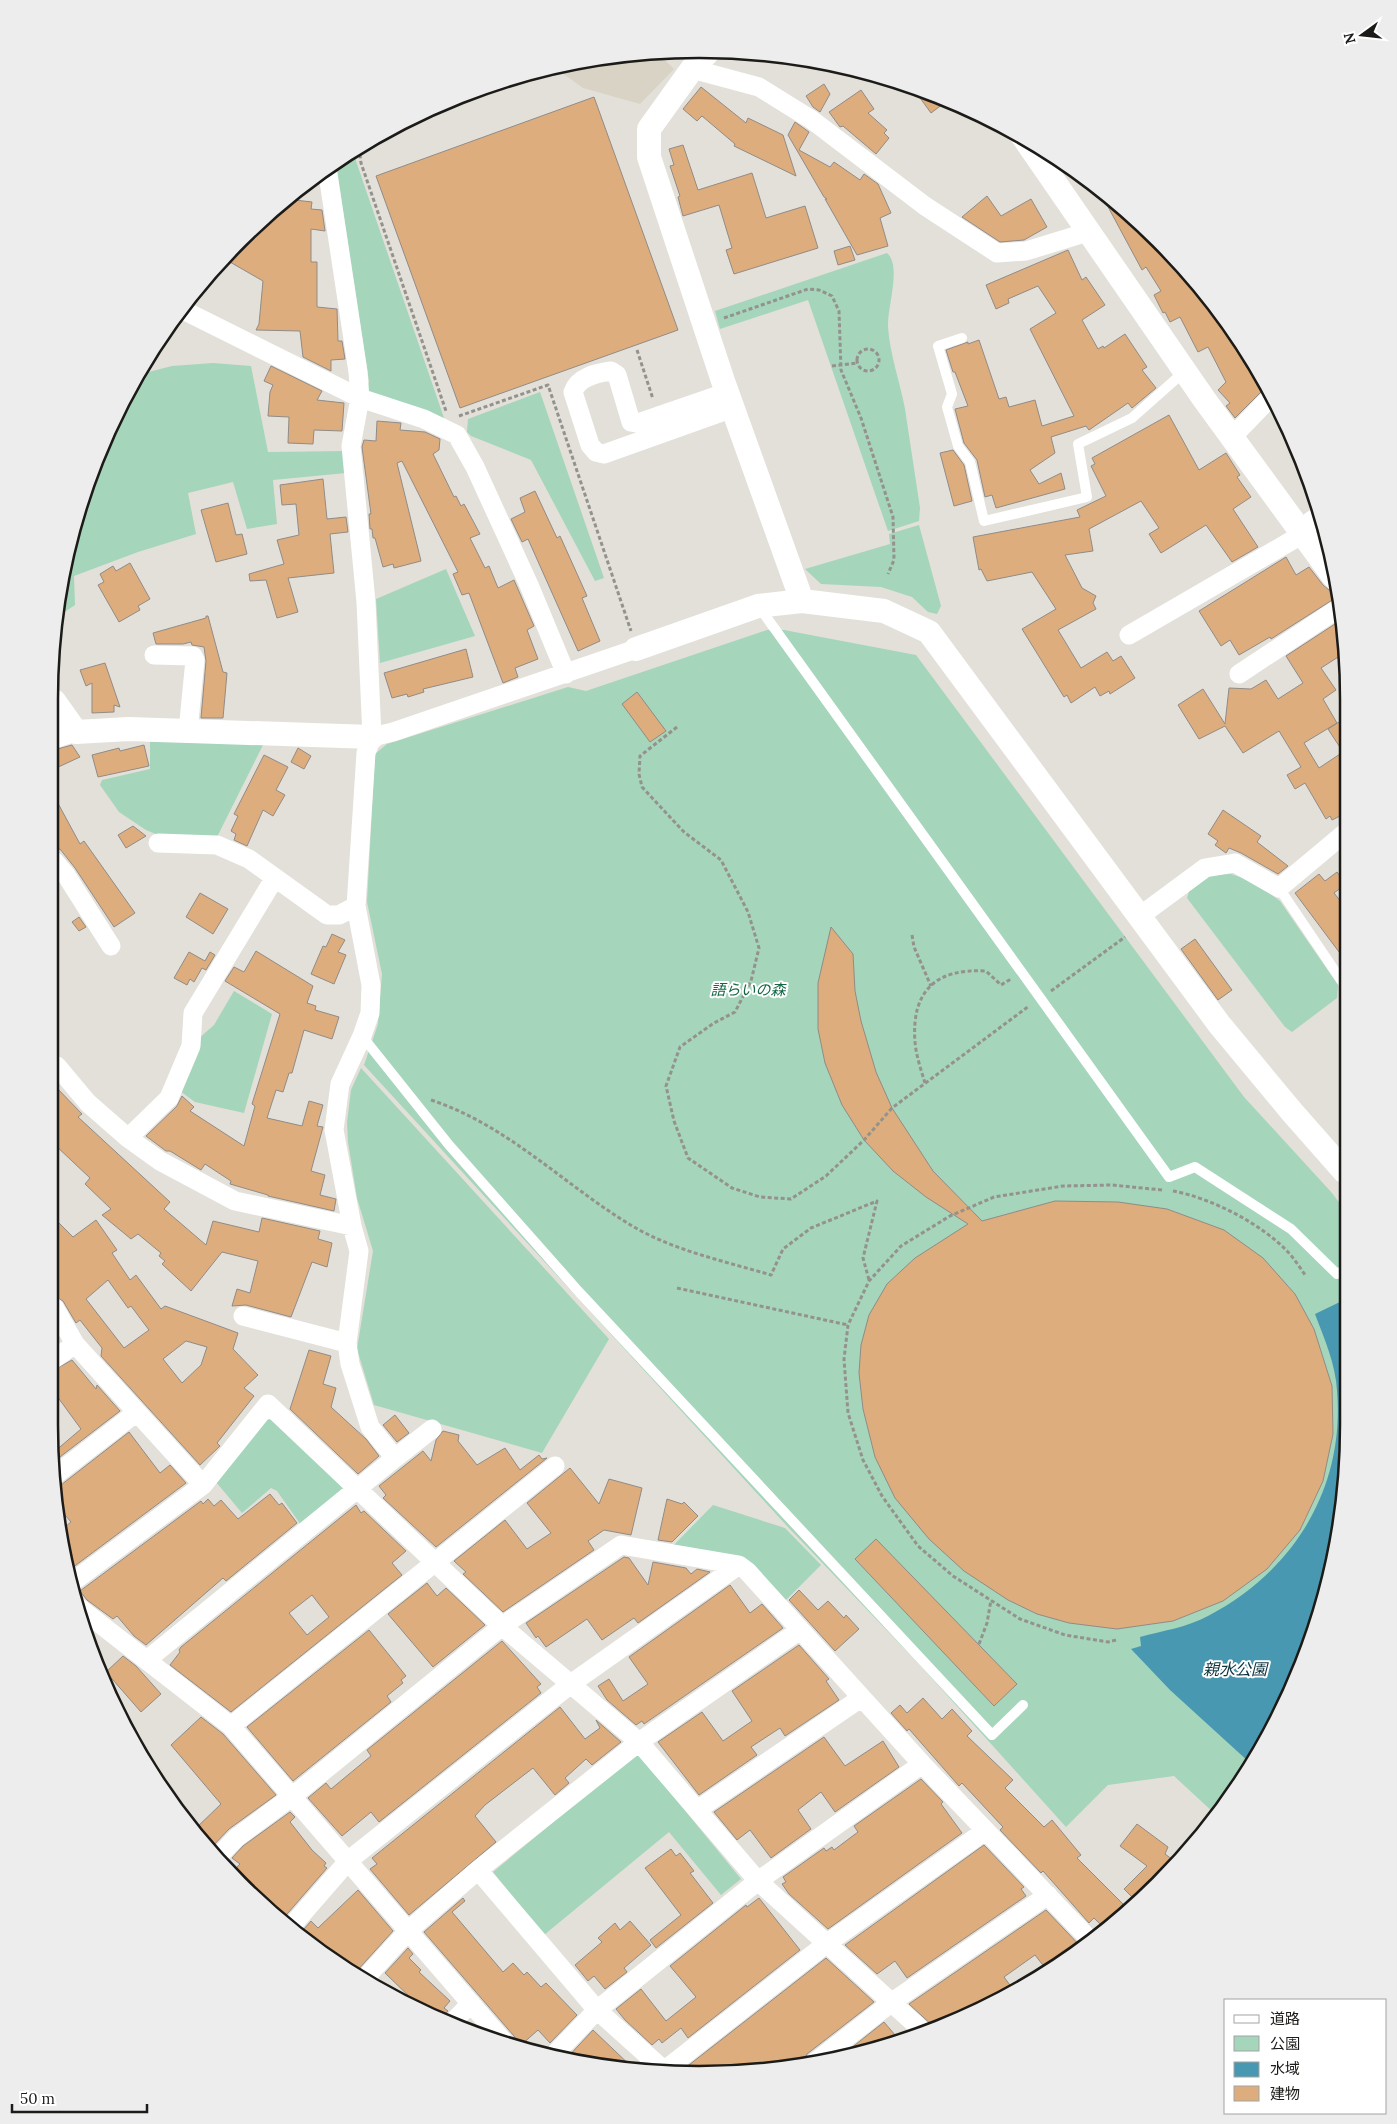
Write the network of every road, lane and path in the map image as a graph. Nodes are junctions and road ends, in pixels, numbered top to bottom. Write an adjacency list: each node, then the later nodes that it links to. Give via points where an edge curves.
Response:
1 (702, 58): 2 (street)
2 (692, 69): 6 (street, via 759,87 812,120 925,206 997,253 1026,251); 8 (street, via 649,129 649,157)
3 (360, 155): 19 (path)
4 (1048, 163): 6 (street)
5 (328, 176): 15 (street)
6 (1088, 232): 14 (street)
7 (187, 312): 15 (street)
8 (704, 324): 12 (path, via 808,289 819,290 832,296 839,311); 16 (street)
9 (962, 338): 14 (lane, via 938,346 952,394 948,407 958,446 970,462 984,521 1087,497 1078,444 1132,418)
10 (636, 350): 18 (path)
11 (858, 363): 11 (path, via 864,370 871,371 878,364 879,357 875,351 864,350); 12 (path)
12 (841, 365): 13 (path); 25 (path, via 893,516 894,560)
13 (832, 366)
14 (1185, 371): 21 (street)
15 (360, 398): 32 (street, via 424,419 457,436 475,467); 38 (street, via 351,446 366,602)
16 (731, 400): 16 (street, via 604,454 596,452 590,445 573,392 582,379 610,371 616,375 632,422 638,423); 26 (street)
17 (1266, 402): 21 (street)
18 (655, 404)
19 (447, 414)
20 (455, 415): 30 (path, via 462,416 548,385)
21 (1232, 437): 23 (street)
22 (1314, 519): 23 (street)
23 (1303, 534): 24 (street); 29 (street)
24 (1325, 565)
25 (888, 574)
26 (802, 601): 27 (street); 45 (street, via 884,611 930,632)
27 (758, 606): 30 (street); 49 (lane)
28 (1333, 612): 33 (street)
29 (1129, 635)
30 (636, 648): 32 (street)
31 (154, 655): 36 (street, via 193,656 195,660)
32 (566, 674): 38 (street)
33 (1239, 674)
34 (58, 713): 37 (street)
35 (677, 727): 55 (path, via 640,756 642,788 684,832 721,860 748,912 759,948 752,981 735,1012 680,1047 666,1086 674,1121 688,1158 732,1188 760,1197 791,1198 826,1176 892,1108)
36 (188, 731): 37 (street, via 129,729); 38 (street)
37 (65, 735)
38 (372, 737): 44 (street, via 366,753)
39 (1340, 837): 43 (street)
40 (158, 843): 42 (street, via 217,845 249,859)
41 (58, 866): 48 (street)
42 (274, 879): 44 (street, via 326,916 339,915); 57 (street, via 193,1013 191,1046 169,1098)
43 (1279, 888): 45 (street, via 1235,863 1205,868); 50 (lane)
44 (356, 906): 53 (street, via 371,985 370,1013)
45 (1140, 916): 58 (street, via 1219,1024)
46 (912, 935): 51 (path)
47 (1125, 937): 52 (path)
48 (111, 946)
49 (1022, 972): 51 (path, via 1001,985 986,971 968,970 949,973); 52 (lane)
50 (1340, 979)
51 (930, 986): 55 (path, via 920,1001 916,1020 915,1042)
52 (1041, 998): 55 (path); 60 (lane, via 1169,1177 1195,1167 1291,1229 1336,1274)
53 (362, 1036): 56 (lane); 59 (street, via 340,1084 334,1130)
54 (58, 1067): 57 (street, via 88,1103)
55 (925, 1083)
56 (406, 1091): 62 (path, via 459,1109 502,1132 631,1226 678,1247 772,1275 782,1249 811,1228 877,1202 863,1258); 89 (lane, via 449,1145 579,1292 992,1735)
57 (128, 1138): 59 (street, via 160,1162 235,1200)
58 (1340, 1166)
59 (352, 1226): 68 (street, via 359,1251)
60 (1340, 1272)
61 (1306, 1276): 62 (path, via 1288,1251 1218,1205 1186,1194 1112,1185 1063,1186 994,1197 950,1216 901,1246)
62 (869, 1281): 66 (path)
63 (677, 1288): 66 (path)
64 (58, 1314): 67 (street)
65 (243, 1316): 68 (street)
66 (848, 1325): 80 (path, via 844,1359 848,1413 863,1460 882,1496 918,1546 953,1576)
67 (74, 1344): 69 (street); 70 (street)
68 (347, 1344): 72 (street, via 370,1427)
69 (58, 1356)
70 (137, 1412): 74 (street); 75 (street)
71 (432, 1429): 72 (street)
72 (395, 1458): 76 (street)
73 (555, 1466): 77 (street)
74 (59, 1472)
75 (203, 1485): 76 (street, via 268,1404); 79 (street)
76 (359, 1488): 77 (street); 86 (street)
77 (436, 1562): 82 (street); 90 (street)
78 (739, 1565): 82 (street, via 621,1545); 83 (street); 87 (street)
79 (76, 1579)
80 (991, 1600): 84 (path, via 1020,1619 1066,1635 1108,1642); 85 (path, via 987,1623)
81 (86, 1613): 86 (street)
82 (502, 1626): 87 (street); 93 (street)
83 (800, 1630): 88 (street); 91 (street)
84 (1116, 1640)
85 (978, 1644)
86 (148, 1659): 90 (street)
87 (572, 1683): 91 (street); 97 (street)
88 (861, 1698): 92 (street); 94 (street)
89 (1022, 1705)
90 (231, 1726): 93 (street)
91 (639, 1742): 94 (street); 98 (street)
92 (922, 1764): 95 (street); 99 (street)
93 (294, 1795): 96 (street, via 236,1838); 97 (street)
94 (697, 1810): 99 (street)
95 (985, 1832): 100 (street); 104 (street)
96 (222, 1853)
97 (349, 1860): 101 (street); 102 (street)
98 (478, 1870): 102 (street); 108 (street)
99 (758, 1881): 104 (street); 108 (street)
100 (1048, 1895): 103 (street); 106 (street)
101 (295, 1923)
102 (409, 1930): 105 (street); 107 (street)
103 (1086, 1936)
104 (826, 1944): 106 (street); 115 (street)
105 (368, 1975)
106 (892, 2002): 110 (street); 113 (street)
107 (471, 2003): 109 (street); 111 (street)
108 (596, 2010): 112 (street); 114 (street)
109 (456, 2019)
110 (919, 2027)
111 (498, 2034)
112 (558, 2051)
113 (828, 2053)
114 (656, 2065)
115 (672, 2065)

